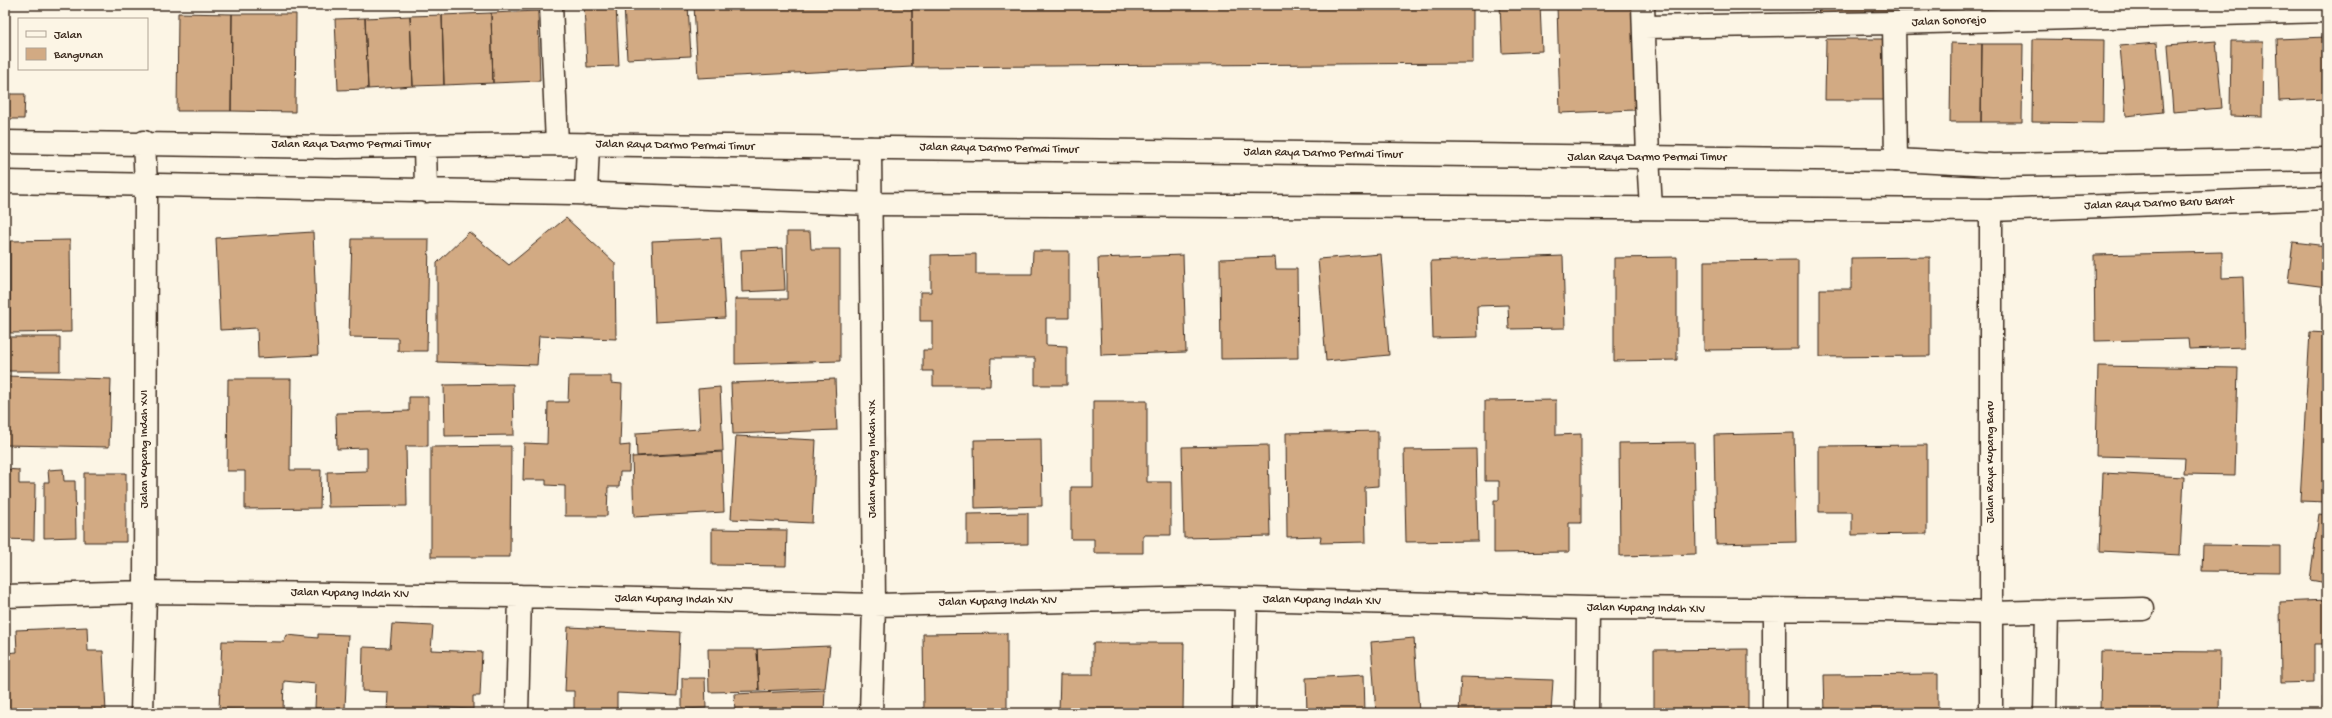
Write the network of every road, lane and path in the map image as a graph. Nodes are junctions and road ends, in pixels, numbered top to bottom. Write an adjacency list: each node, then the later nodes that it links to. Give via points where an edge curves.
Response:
1 (551, 5): 8 (street)
2 (1643, 5): 5 (street)
3 (2327, 11): 4 (street, Jalan Sonorejo)
4 (1894, 23): 5 (street, Jalan Sonorejo); 14 (street)
5 (1644, 27): 12 (street)
6 (5, 142): 7 (street, Jalan Raya Darmo Permai Timur)
7 (144, 142): 10 (street, Jalan Raya Darmo Permai Timur, via 336,147); 16 (street, Jalan Kupang Indah XVI)
8 (557, 144): 9 (street, Jalan Raya Darmo Permai Timur); 10 (street, Jalan Raya Darmo Permai Timur)
9 (588, 144): 11 (street, Jalan Raya Darmo Permai Timur); 18 (street)
10 (425, 146): 17 (street)
11 (870, 148): 12 (street, Jalan Raya Darmo Permai Timur); 20 (street, Jalan Kupang Indah XIX)
12 (1648, 157): 14 (street, Jalan Raya Darmo Permai Timur); 21 (street)
13 (2327, 159): 14 (street, Jalan Raya Darmo Permai Timur, via 1993,165)
14 (1896, 160)
15 (5, 182): 16 (street)
16 (146, 185): 17 (street); 23 (street, Jalan Kupang Indah XVI)
17 (426, 191): 18 (street)
18 (586, 194): 20 (street)
19 (2327, 198): 22 (street, Jalan Raya Darmo Baru Barat)
20 (872, 204): 21 (street); 27 (street, Jalan Kupang Indah XIX)
21 (1651, 208): 22 (street)
22 (1992, 210): 32 (street, Jalan Raya Kupang Baru)
23 (145, 592): 24 (street, Jalan Kupang Indah XIV); 25 (street, Jalan Kupang Indah XIV); 33 (street, Jalan Kupang Indah XVI)
24 (5, 596)
25 (520, 596): 27 (street, Jalan Kupang Indah XIV); 34 (street)
26 (1246, 600): 27 (street, Jalan Kupang Indah XIV, via 1209,598); 28 (street, Jalan Kupang Indah XIV); 36 (street)
27 (874, 604): 35 (street, Jalan Kupang Indah XIX)
28 (1588, 608): 30 (street, Jalan Kupang Indah XIV); 37 (street)
29 (2143, 609): 31 (street, Jalan Kupang Indah XIV)
30 (1774, 610): 32 (street, Jalan Kupang Indah XIV); 38 (street)
31 (2047, 611): 32 (street, Jalan Kupang Indah XIV); 40 (street)
32 (1991, 613): 39 (street, Jalan Raya Kupang Baru)
33 (142, 713)
34 (517, 713)
35 (871, 713)
36 (1244, 713)
37 (1587, 713)
38 (1774, 713)
39 (1991, 713)
40 (2045, 713)

